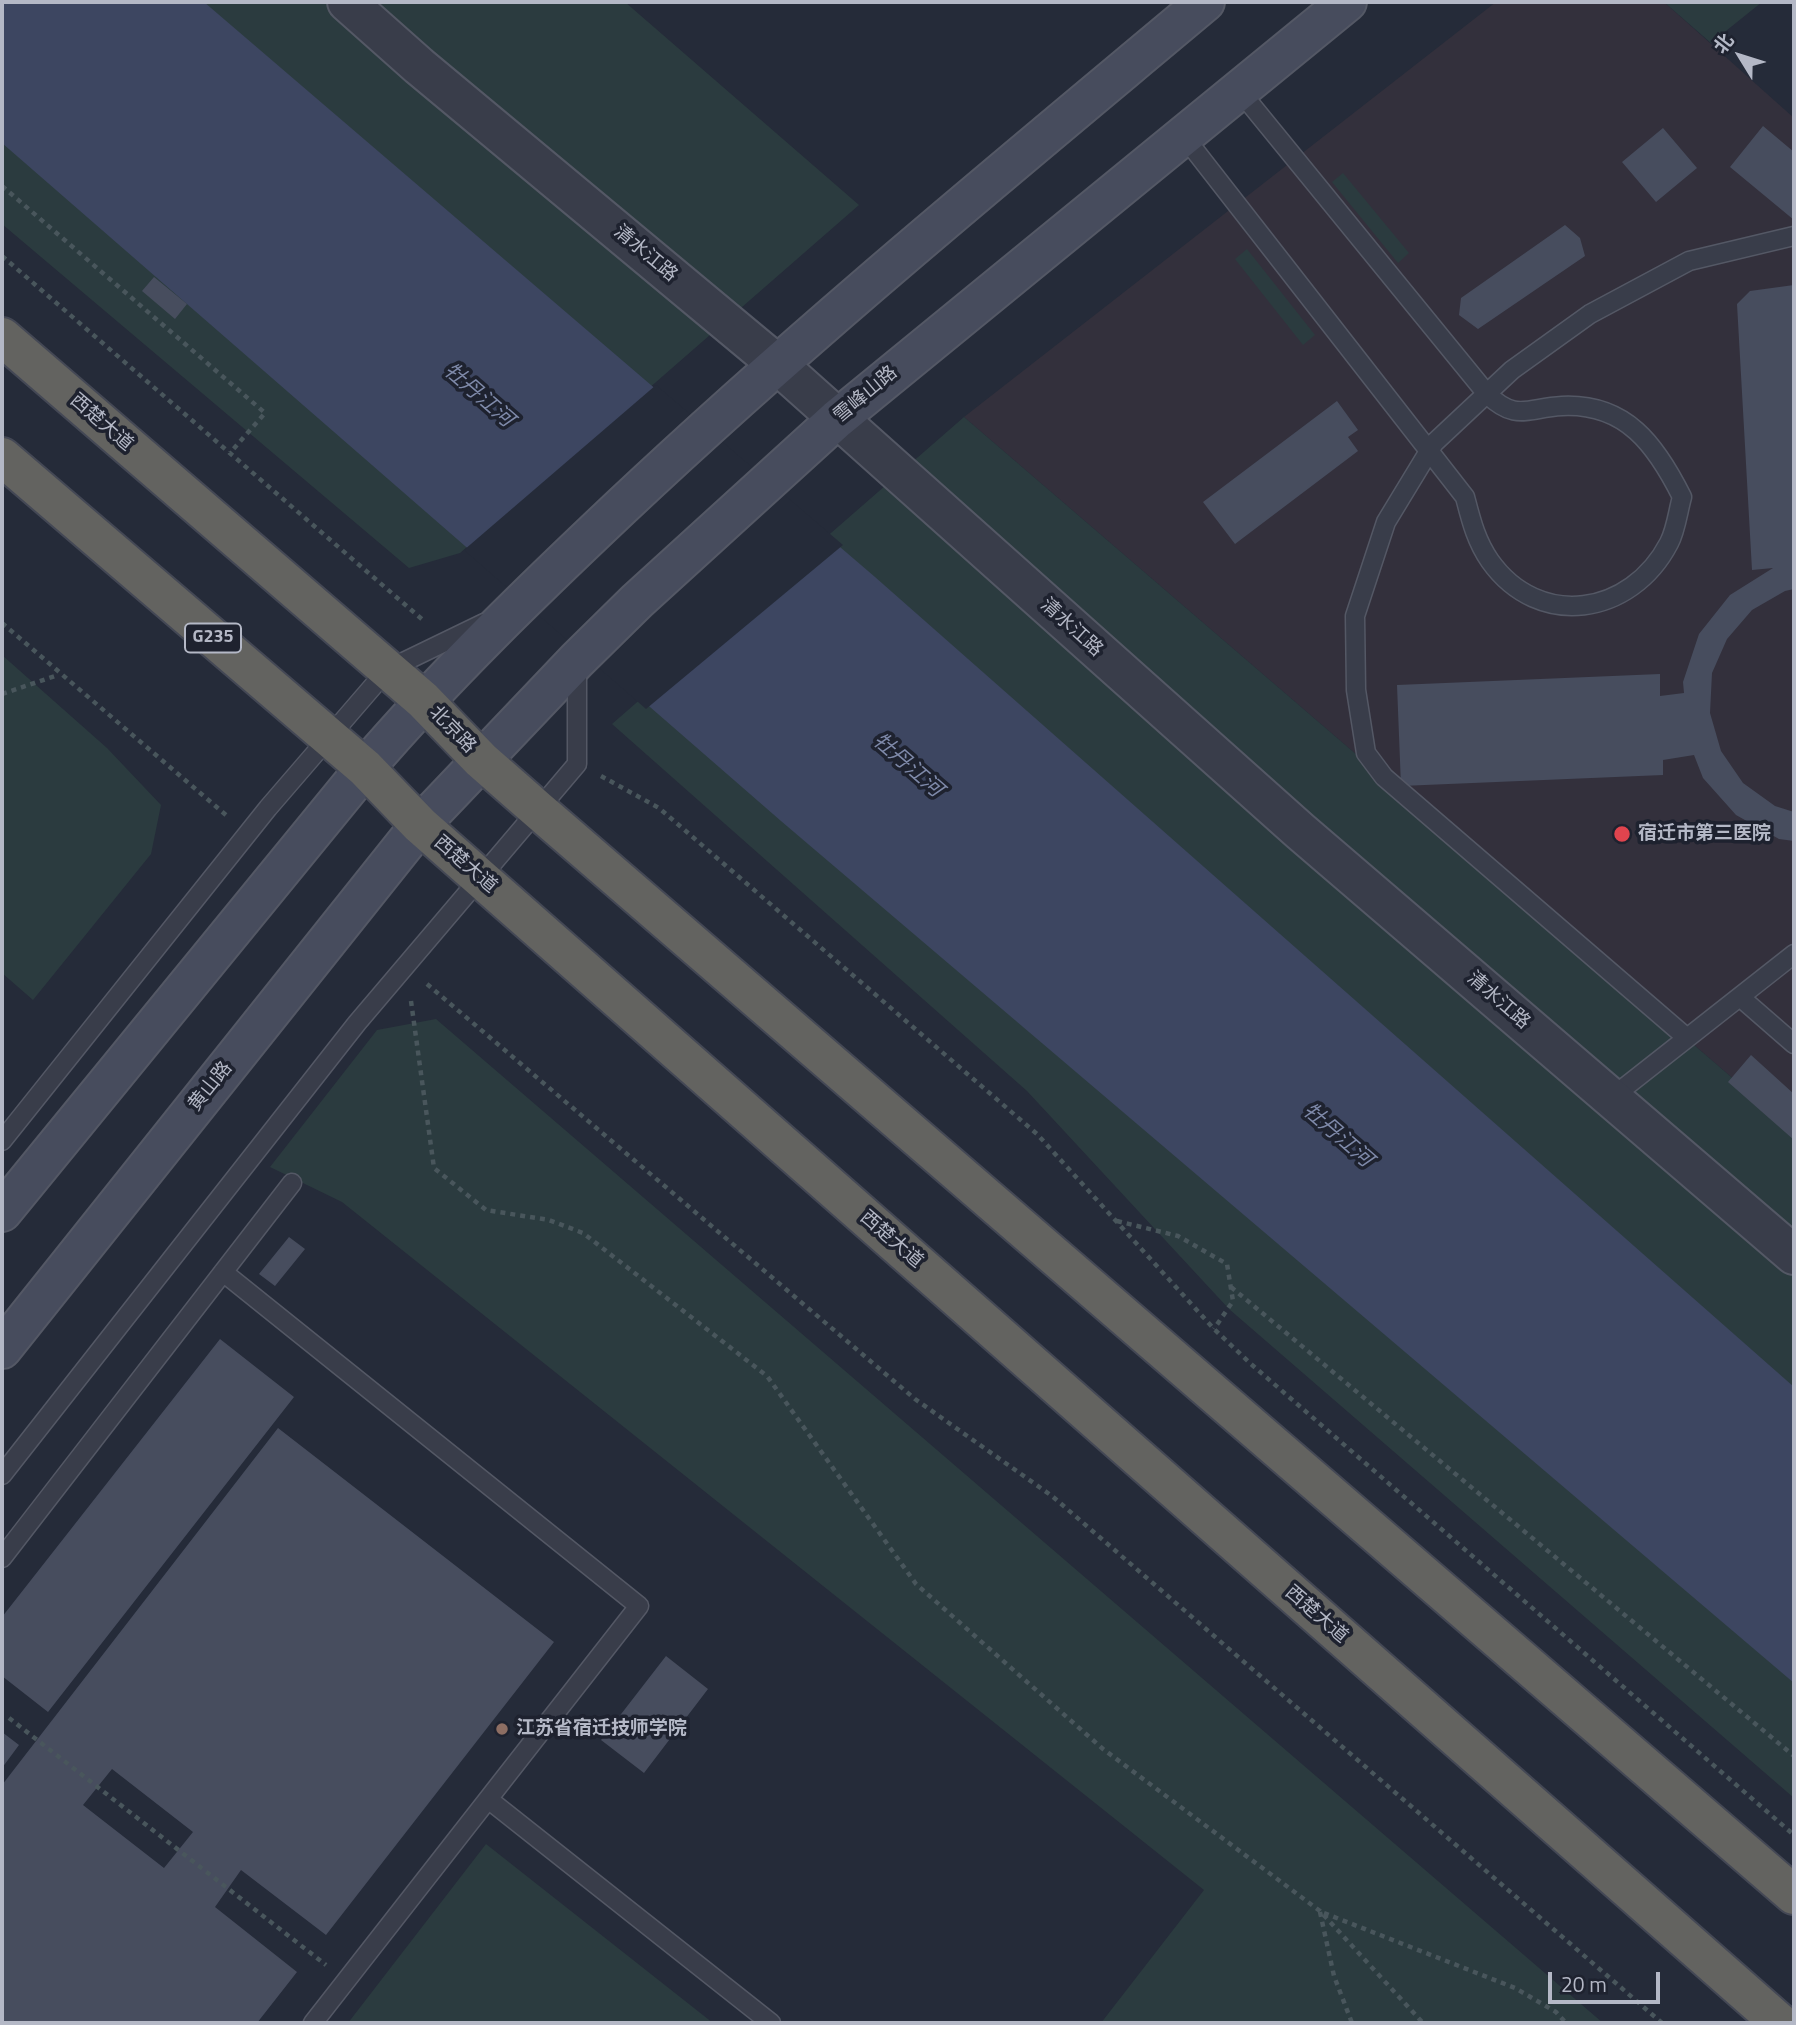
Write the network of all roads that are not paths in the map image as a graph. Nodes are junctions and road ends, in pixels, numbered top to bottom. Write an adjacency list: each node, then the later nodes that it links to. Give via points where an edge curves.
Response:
1 (347, 2): 8 (street, 清水江路)
2 (1205, 2): 8 (main road)
3 (1347, 2): 4 (main road, 雪峰山路)
4 (1239, 90): 5 (main road, 雪峰山路); 9 (lane)
5 (1182, 134): 10 (main road, 雪峰山路); 11 (lane)
6 (1794, 236): 9 (lane, via 1689,261 1590,314 1512,370)
7 (2, 337): 15 (highway, 西楚大道)
8 (777, 364): 10 (street, 清水江路); 13 (main road)
9 (1487, 394): 11 (lane); 11 (lane, via 1502,409 1564,406 1606,411 1638,430 1663,459 1682,497 1670,543 1640,580 1588,607 1551,603 1520,592 1491,562 1475,534 1465,497)
10 (837, 419): 14 (main road, 雪峰山路); 27 (street, 清水江路, via 1300,831)
11 (1430, 450): 25 (lane, via 1386,522 1355,616 1356,690 1366,753 1384,777)
12 (2, 457): 17 (highway, 西楚大道 / G235)
13 (513, 610): 15 (lane); 16 (main road)
14 (578, 660): 18 (main road, 雪峰山路); 20 (lane, via 577,764)
15 (387, 670): 16 (highway, 西楚大道); 17 (lane)
16 (423, 700): 18 (highway, 北京路); 19 (main road)
17 (329, 737): 19 (highway, 西楚大道 / G235); 28 (lane)
18 (481, 760): 20 (highway); 21 (main road, 雪峰山路)
19 (365, 768): 21 (highway, 西楚大道 / G235); 30 (main road)
20 (538, 810): 22 (lane); 37 (highway)
21 (420, 825): 22 (highway, 西楚大道); 33 (main road, 黄山路)
22 (480, 878): 34 (lane, via 357,1023); 40 (highway, 西楚大道)
23 (1794, 954): 24 (lane)
24 (1740, 997): 25 (lane); 26 (lane)
25 (1687, 1038): 27 (lane)
26 (1794, 1044)
27 (1611, 1098): 31 (street, 清水江路)
28 (2, 1141)
29 (292, 1183): 32 (lane)
30 (2, 1212)
31 (1794, 1255)
32 (223, 1272): 35 (lane); 36 (lane, via 639,1606)
33 (2, 1349)
34 (2, 1475)
35 (2, 1558)
36 (488, 1799): 38 (lane); 39 (lane)
37 (1794, 1895)
38 (313, 2023)
39 (771, 2023)
40 (1780, 2023)

